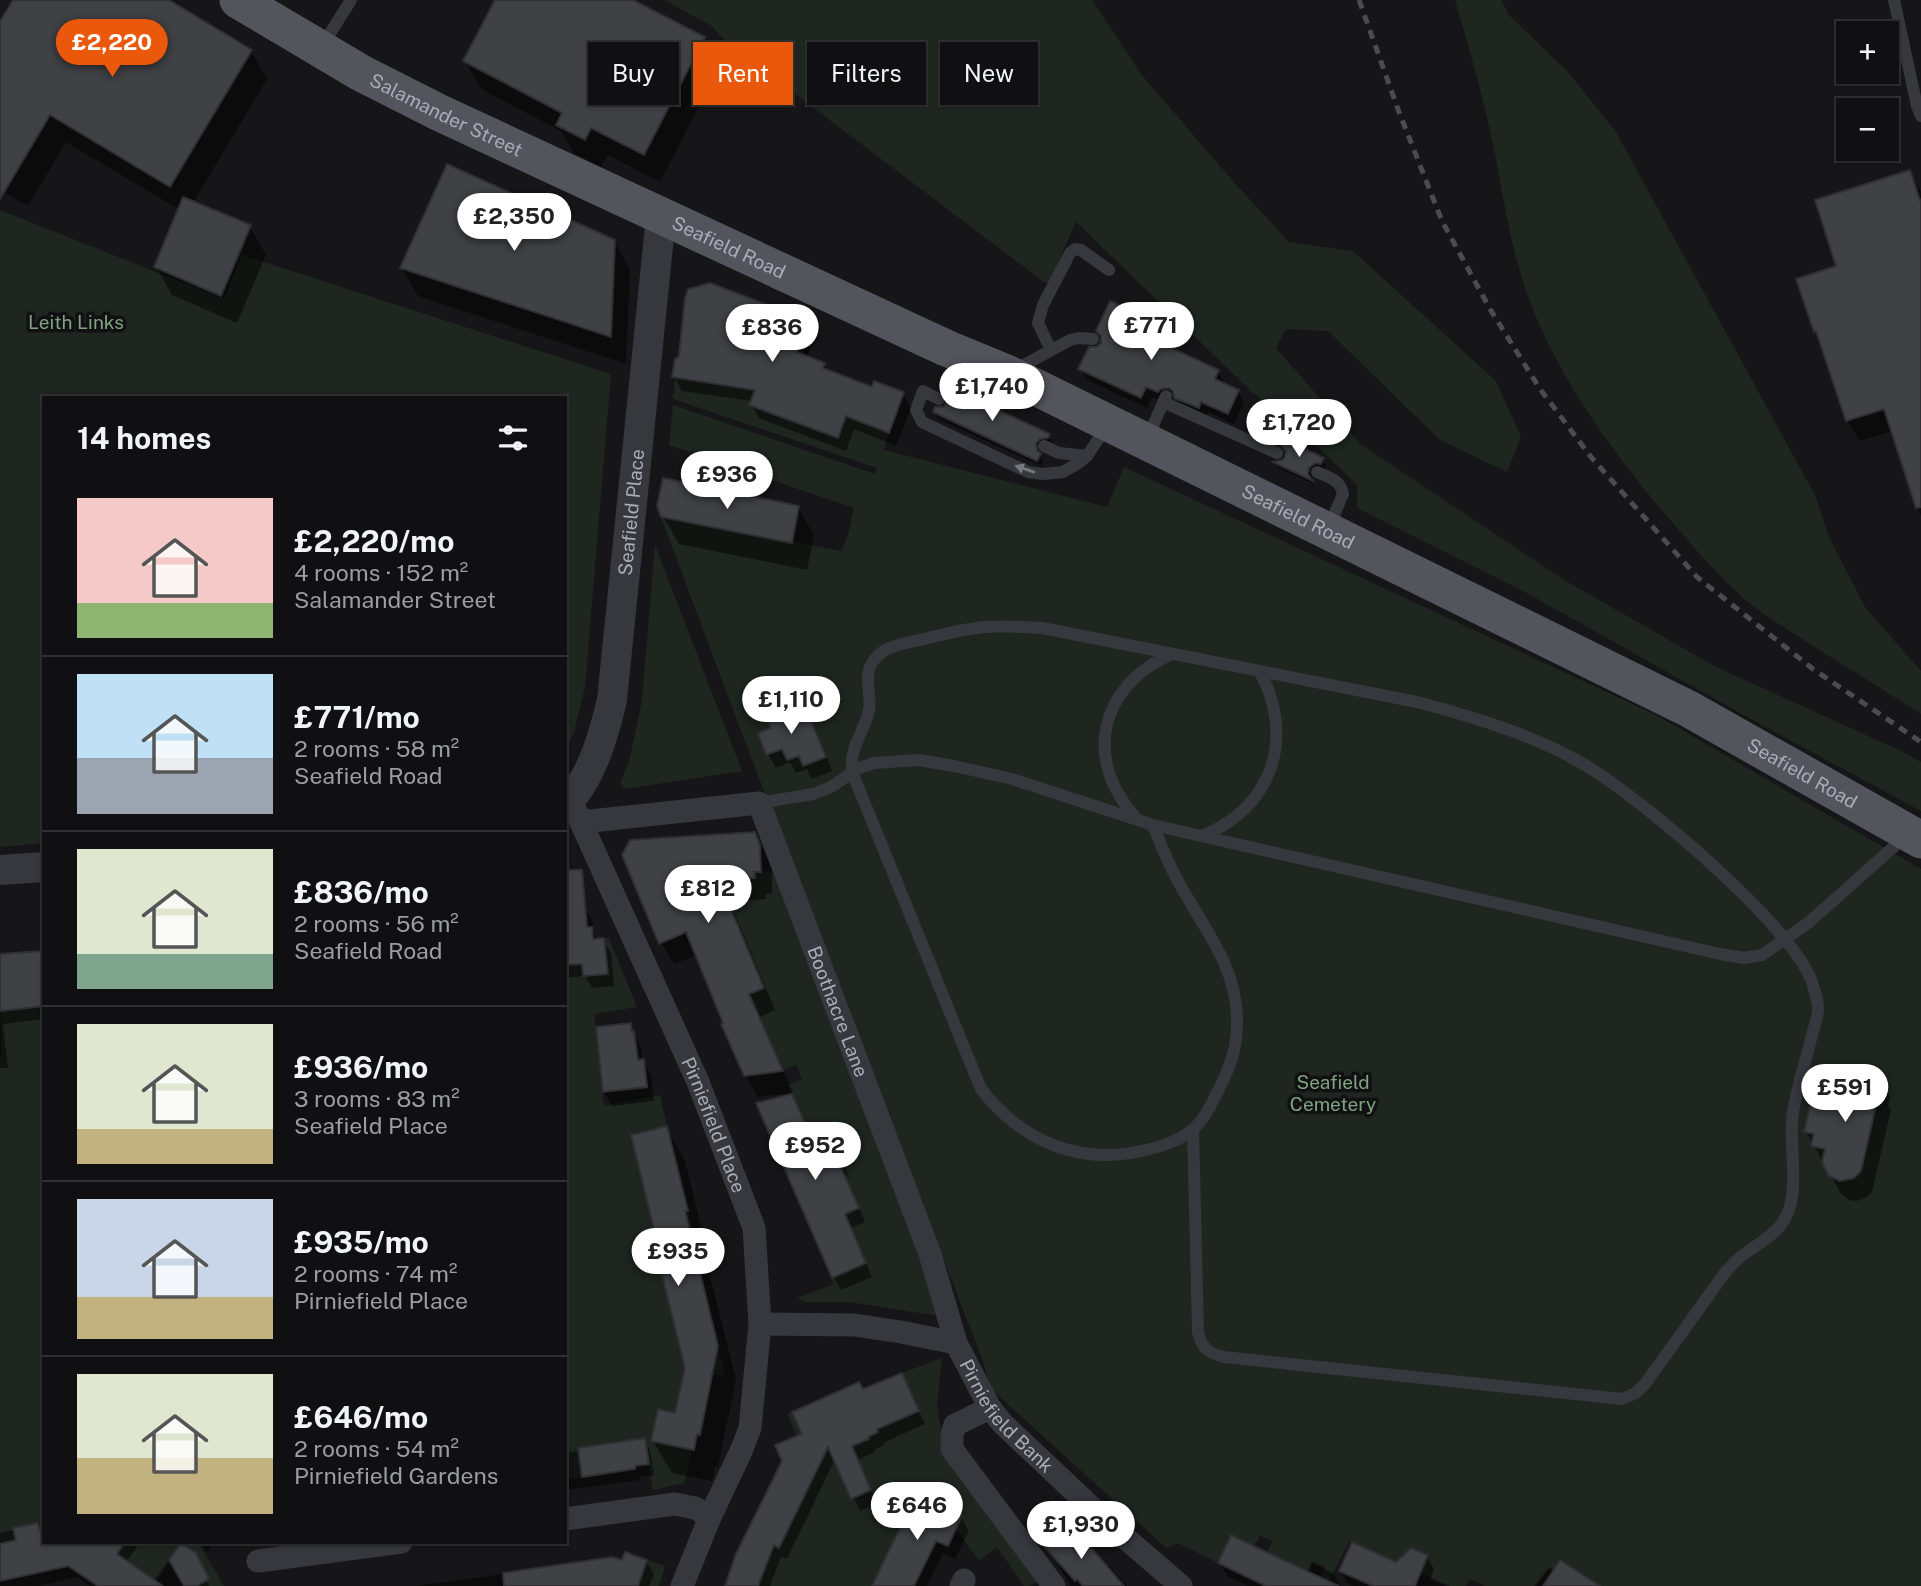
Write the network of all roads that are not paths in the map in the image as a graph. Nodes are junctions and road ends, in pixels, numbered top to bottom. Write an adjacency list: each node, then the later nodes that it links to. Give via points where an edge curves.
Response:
1 (238, 0): 4 (main road, Salamander Street)
2 (351, 0): 4 (lane)
3 (1894, 0): 5 (lane)
4 (320, 49): 6 (main road, Salamander Street, via 440,113)
5 (1921, 116)
6 (662, 216): 10 (main road, Seafield Road); 23 (street, Seafield Place, via 612,700 606,727)
7 (1109, 270): 9 (lane, via 1081,250 1070,253 1038,323)
8 (1093, 339): 9 (lane, via 1070,340)
9 (1051, 350): 10 (lane)
10 (1009, 374): 12 (main road, Seafield Road)
11 (939, 399): 16 (lane, one-way to 11, via 1063,472 1028,472 922,422 916,410 923,391)
12 (1110, 423): 13 (main road, Seafield Road); 16 (lane)
13 (1146, 440): 15 (lane, via 1164,399); 18 (main road, Seafield Road)
14 (1044, 446): 16 (lane)
15 (1277, 453)
16 (1087, 456)
17 (1317, 472): 18 (lane, via 1338,482 1343,490)
18 (1327, 531): 27 (main road, Seafield Road, via 1689,709)
19 (1172, 654): 20 (lane); 21 (lane, via 1018,627 976,628 888,648 868,673 869,712 854,750); 24 (lane, via 1129,681 1107,725 1109,776)
20 (1260, 672): 26 (lane, via 1272,697 1277,725 1271,767 1245,808 1229,823); 30 (lane, via 1441,708 1515,733 1586,765 1647,808 1726,878)
21 (852, 772): 22 (lane, via 813,794); 24 (lane, via 874,763 918,760 1012,779); 31 (lane, via 981,1089 992,1104 1024,1131 1089,1155 1140,1152)
22 (759, 803): 23 (street); 33 (street, Boothacre Lane, via 930,1254)
23 (572, 809): 32 (street, Pirniefield Place, via 698,1082 750,1217)
24 (1136, 818): 25 (lane)
25 (1153, 825): 26 (lane); 31 (lane, via 1175,876 1220,951 1236,1003 1231,1065)
26 (1203, 835): 30 (lane, via 1734,957 1762,955)
27 (1915, 836): 30 (lane)
28 (42, 867): 29 (street)
29 (0, 870)
30 (1785, 939): 31 (lane, via 1814,985 1818,1011 1793,1112 1794,1181 1789,1211 1774,1233 1727,1270 1645,1384 1622,1399 1224,1357 1209,1351 1198,1332)
31 (1193, 1129)
32 (760, 1324): 33 (street, Pirniefield Bank, via 854,1325); 35 (street, Pirniefield Place, via 750,1428)
33 (956, 1343): 34 (street, Pirniefield Bank)
34 (990, 1408): 40 (street, via 955,1425 952,1449); 41 (street, Pirniefield Bank, via 1108,1523)
35 (710, 1517): 36 (street, via 675,1504); 39 (street, Pirniefield Place)
36 (567, 1519)
37 (386, 1544): 38 (street)
38 (258, 1561)
39 (682, 1586)
40 (1054, 1586)
41 (1181, 1586)

